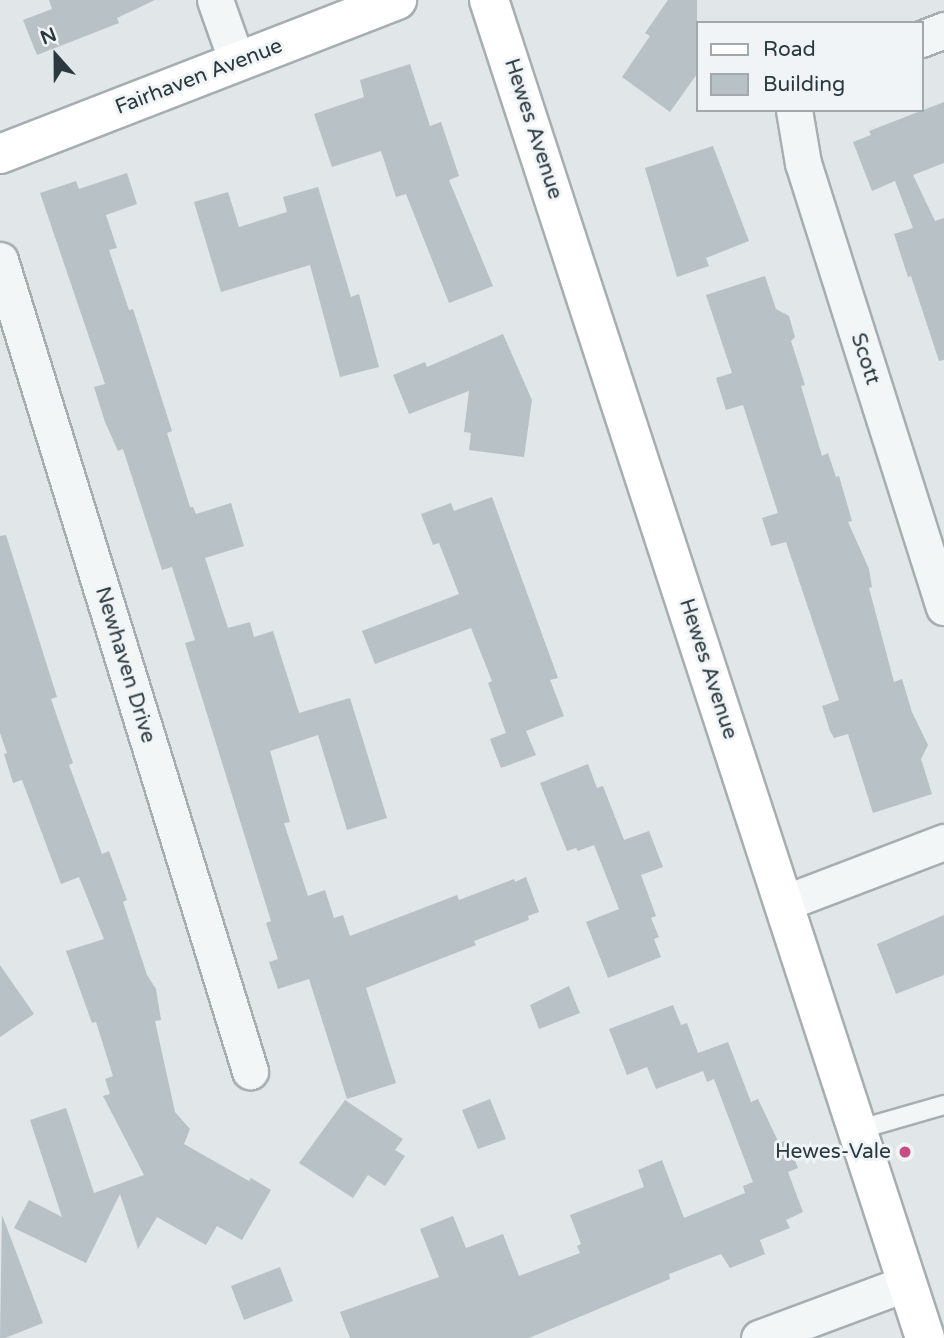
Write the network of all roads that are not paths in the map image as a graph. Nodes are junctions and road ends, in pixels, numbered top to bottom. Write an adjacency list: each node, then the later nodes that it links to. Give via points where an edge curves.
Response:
1 (215, 0): 6 (street)
2 (397, 0): 6 (street, Fairhaven Avenue)
3 (489, 0): 12 (street, Hewes Avenue)
4 (944, 30): 5 (street)
5 (923, 38)
6 (237, 62): 8 (street, Fairhaven Avenue)
7 (794, 112): 10 (street, Scott, via 803,163)
8 (0, 154)
9 (0, 260): 13 (street, Newhaven Drive)
10 (944, 607)
11 (944, 842): 12 (street)
12 (784, 903): 15 (street, Hewes Avenue)
13 (250, 1071)
14 (944, 1105): 15 (lane)
15 (857, 1130): 16 (street, Hewes Avenue)
16 (907, 1283): 17 (street); 18 (street, Hewes Avenue)
17 (759, 1338)
18 (925, 1338)

